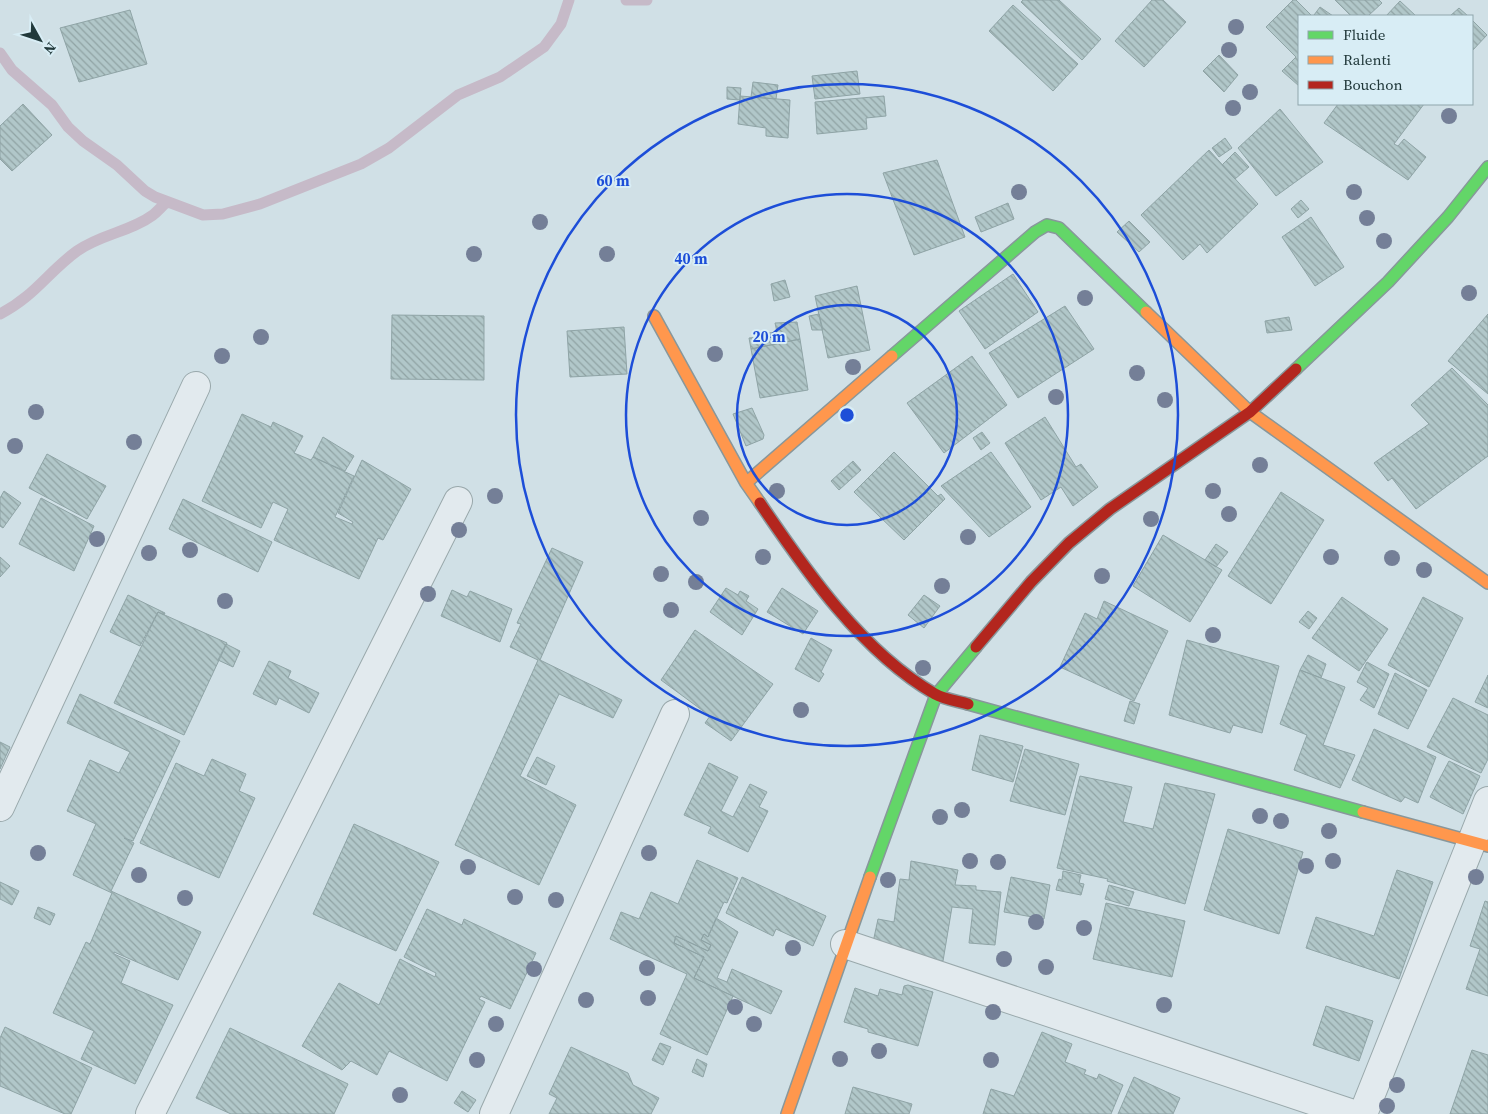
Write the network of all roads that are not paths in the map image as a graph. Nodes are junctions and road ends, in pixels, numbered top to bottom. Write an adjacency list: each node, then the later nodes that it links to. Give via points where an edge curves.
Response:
1 (1488, 167): 4 (street, via 1448,217 1388,282)
2 (654, 316): 5 (street)
3 (196, 386): 11 (street)
4 (1250, 412): 5 (street, via 1059,228 1048,225); 7 (street); 8 (street, via 1110,509 1069,542)
5 (746, 483): 8 (street, via 793,552 859,632 889,661)
6 (458, 501): 14 (street)
7 (1488, 583)
8 (936, 694): 12 (street); 13 (street)
9 (675, 714): 15 (street)
10 (1488, 801): 12 (street)
11 (0, 807)
12 (1480, 844): 18 (street)
13 (845, 944): 16 (street); 17 (street)
14 (150, 1114)
15 (494, 1114)
16 (787, 1114)
17 (1354, 1114)
18 (1363, 1114)

